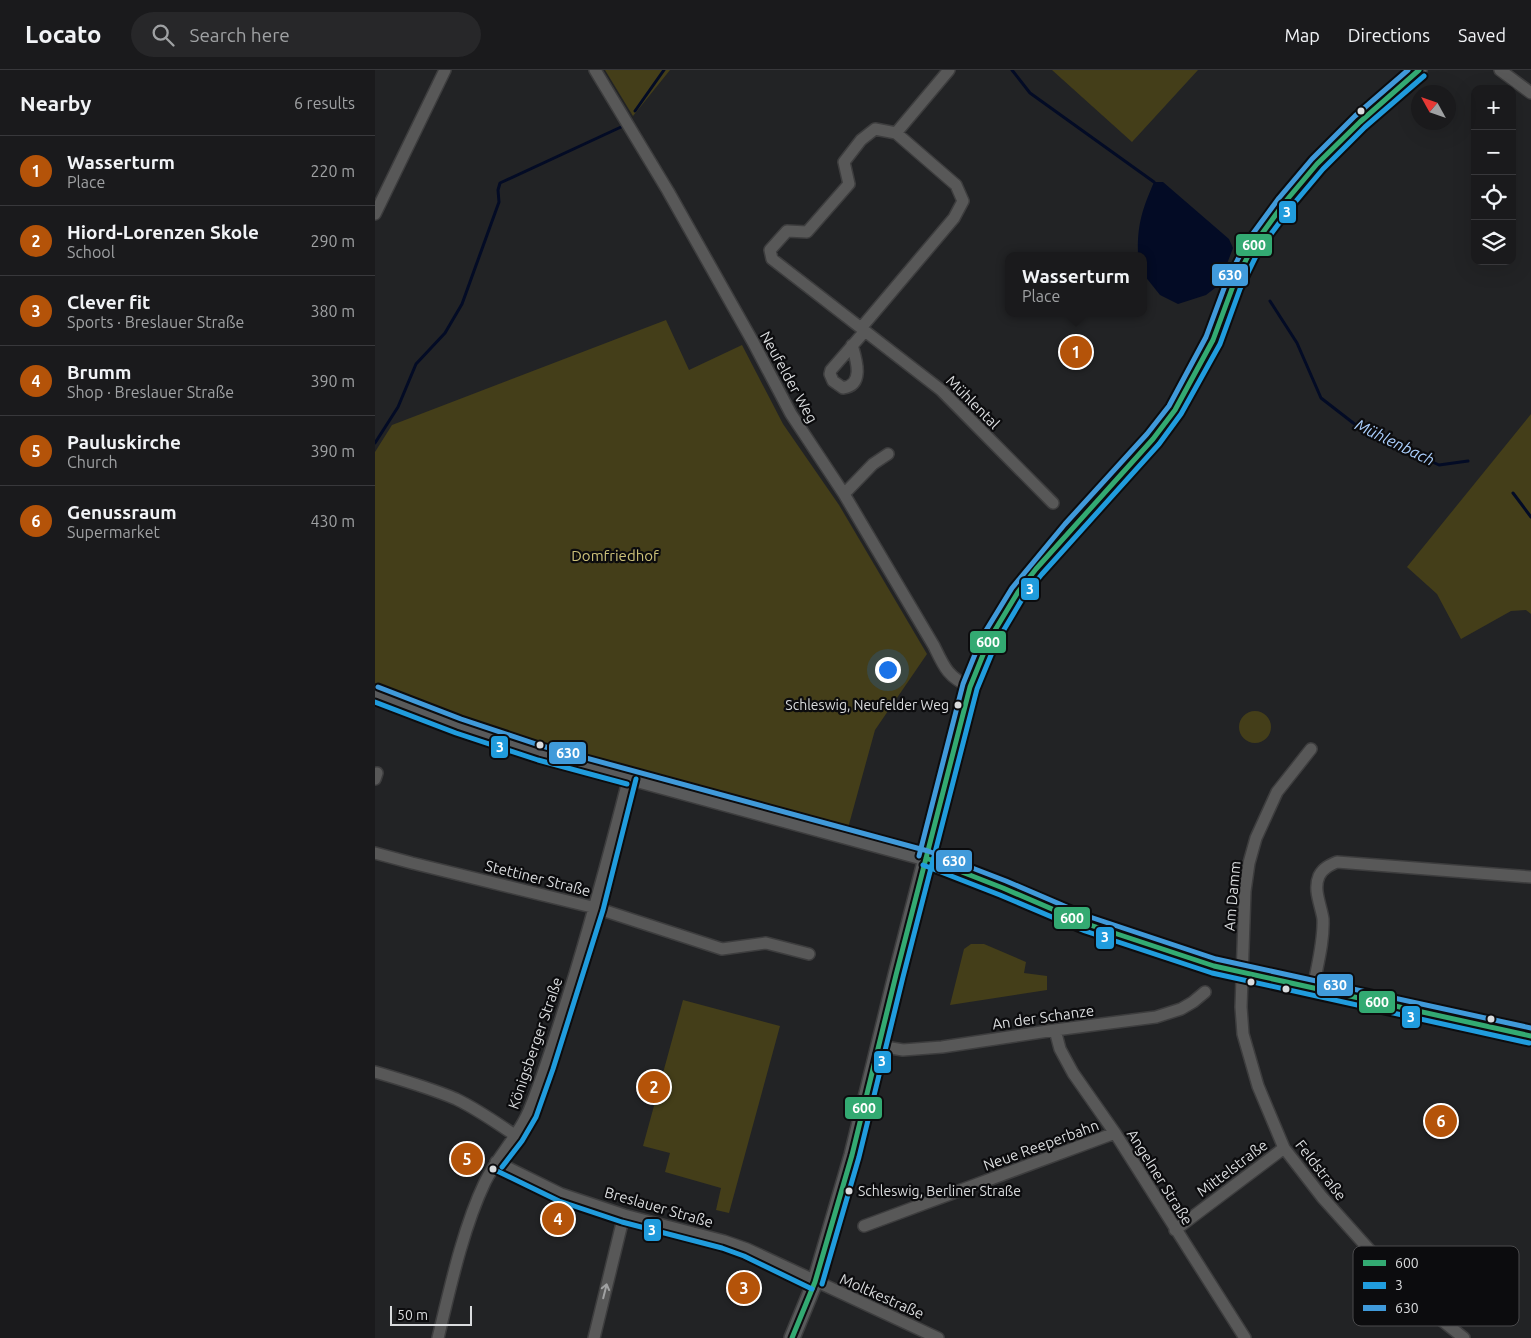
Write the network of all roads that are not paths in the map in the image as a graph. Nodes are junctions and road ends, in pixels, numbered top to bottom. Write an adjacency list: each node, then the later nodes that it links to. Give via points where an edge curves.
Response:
1 (445, 70): 8 (street)
2 (595, 70): 12 (street, Neufelder Weg, via 668,190 791,414)
3 (949, 70): 7 (street)
4 (1419, 70): 14 (street, via 1317,164 1262,233 1233,286 1213,340 1175,410 1018,592 989,640)
5 (1500, 70): 6 (street)
6 (1531, 93)
7 (896, 133): 9 (street, via 956,185 963,201 954,218); 9 (street, Mühlental, via 875,130 861,140 844,162 849,184 807,232 787,231 770,250 772,259)
8 (375, 214)
9 (863, 329): 10 (street); 13 (street, Mühlental, via 941,390)
10 (852, 345)
11 (888, 454): 12 (street, via 873,464)
12 (844, 494): 14 (street, Neufelder Weg, via 944,667 958,681)
13 (1053, 503)
14 (971, 687): 19 (street)
15 (375, 694): 17 (street, via 540,753)
16 (1311, 749): 23 (street, Am Damm, via 1277,792 1256,838 1245,891)
17 (629, 777): 19 (street); 21 (street, Königsberger Straße)
18 (375, 853): 21 (street, Stettiner Straße)
19 (926, 858): 23 (street, via 1087,924); 28 (street)
20 (1531, 877): 24 (street, via 1337,862 1330,865 1319,877 1317,889 1323,918)
21 (595, 908): 22 (street, Stettiner Straße, via 722,949 766,943); 31 (street, Königsberger Straße, via 546,1066 529,1113)
22 (809, 954)
23 (1242, 973): 24 (street); 32 (street, Feldstraße, via 1243,1034 1258,1086)
24 (1313, 989): 27 (street)
25 (1205, 992): 26 (street, An der Schanze, via 1181,1009 1156,1017)
26 (1055, 1030): 28 (street, An der Schanze, via 942,1047 903,1050); 30 (street, Angelner Straße, via 1060,1049 1073,1073)
27 (1531, 1036)
28 (879, 1046): 38 (street, via 853,1155)
29 (375, 1072): 31 (street, via 458,1100)
30 (1115, 1133): 35 (street, Neue Reeperbahn); 36 (street, Angelner Straße)
31 (516, 1136): 33 (street, Königsberger Straße)
32 (1284, 1148): 36 (street, Mittelstraße); 37 (street, Feldstraße)
33 (496, 1162): 34 (street, Breslauer Straße, via 561,1194); 40 (street, Königsberger Straße, via 472,1213)
34 (624, 1215): 38 (street, Breslauer Straße, via 747,1249); 41 (street, one-way to 34)
35 (864, 1226)
36 (1175, 1230): 44 (street, Angelner Straße)
37 (1366, 1246)
38 (815, 1282): 42 (street); 43 (street, Moltkestraße)
39 (1448, 1326): 45 (street, Feldstraße)
40 (438, 1338)
41 (594, 1338)
42 (792, 1338)
43 (938, 1338)
44 (1245, 1338)
45 (1463, 1338)

